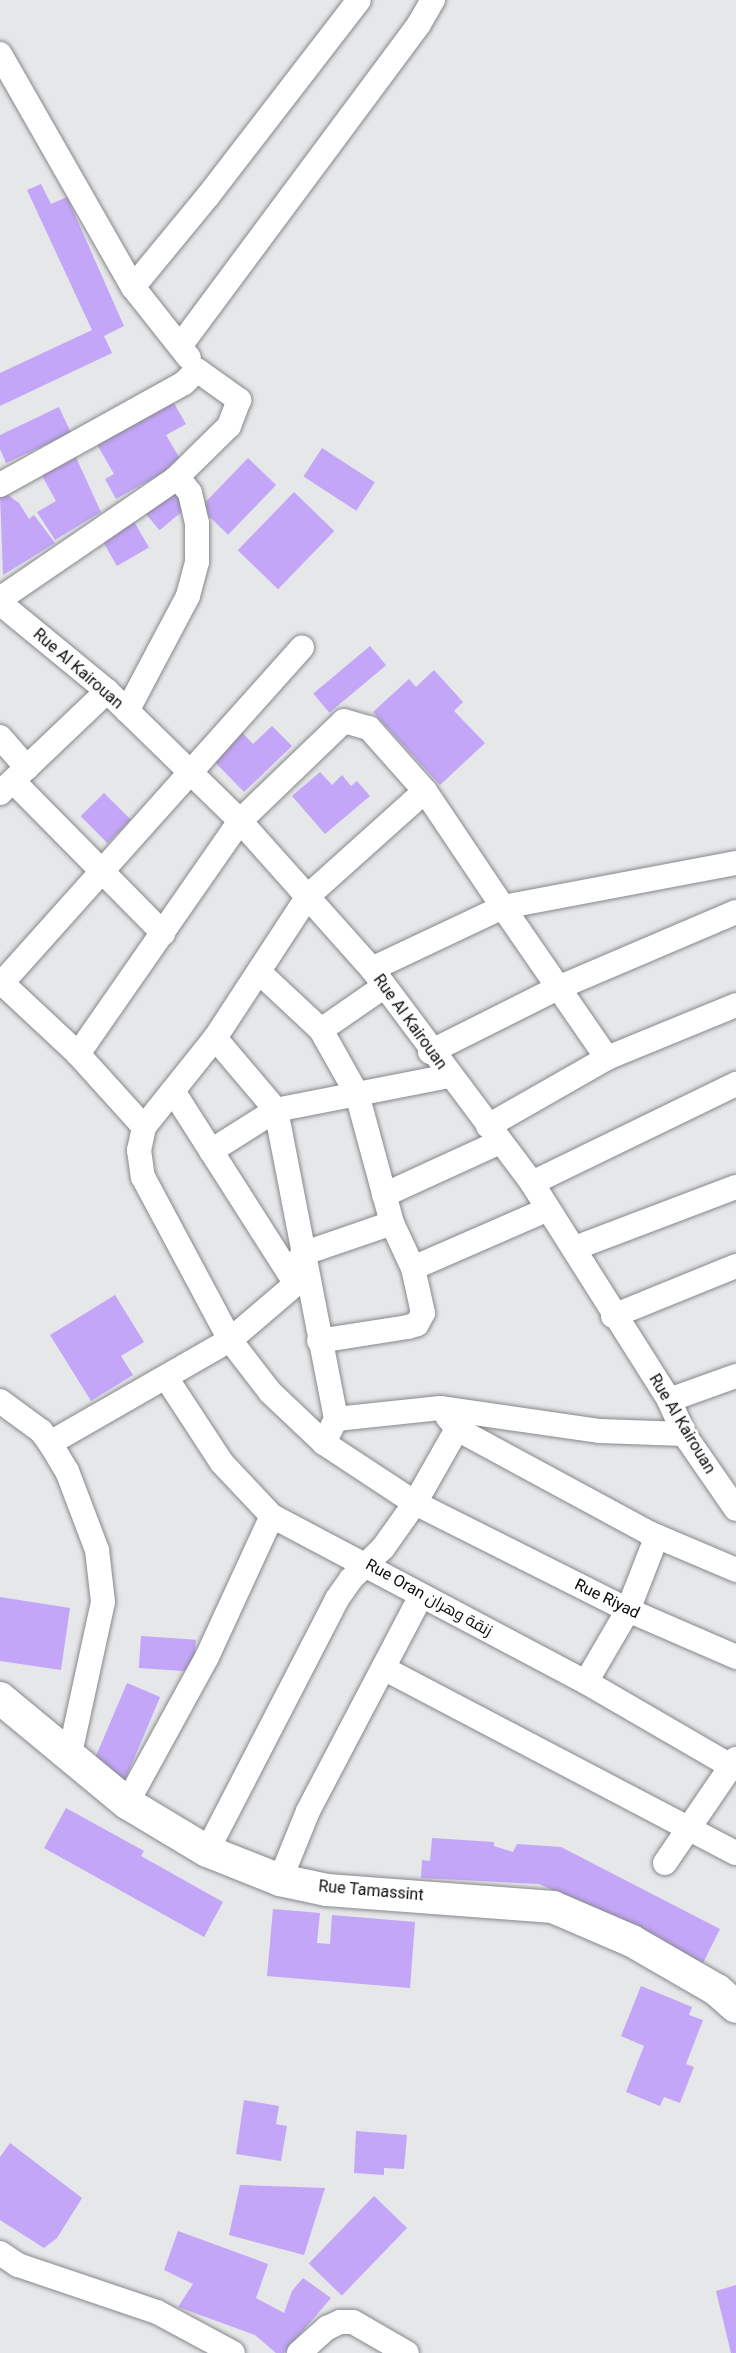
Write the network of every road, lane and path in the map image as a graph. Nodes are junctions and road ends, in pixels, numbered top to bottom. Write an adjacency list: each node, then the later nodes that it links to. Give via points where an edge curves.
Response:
1 (359, 0): 4 (street, via 208,196)
2 (433, 0): 5 (street)
3 (0, 54): 4 (street)
4 (133, 286): 5 (street)
5 (180, 346): 6 (street)
6 (197, 370): 7 (street, via 239,400 229,426); 8 (street, via 184,383)
7 (175, 479): 9 (street); 12 (street, via 190,493 197,523 196,562 188,596)
8 (0, 484)
9 (0, 601): 11 (street, Rue Al Kairouan)
10 (302, 647): 14 (street)
11 (107, 691): 12 (street, Rue Al Kairouan); 15 (street)
12 (127, 711): 14 (street, Rue Al Kairouan)
13 (0, 737): 15 (street)
14 (188, 772): 17 (street, Rue Al Kairouan); 19 (street)
15 (13, 781): 19 (street)
16 (425, 791): 17 (street, via 369,728 344,721); 20 (street); 21 (street)
17 (240, 821): 20 (street, Rue Al Kairouan); 23 (street)
18 (736, 863): 21 (street)
19 (101, 874): 23 (street); 26 (street)
20 (308, 896): 24 (street); 25 (street, Rue Al Kairouan)
21 (503, 907): 25 (street); 27 (street)
22 (736, 912): 27 (street)
23 (163, 933): 32 (street)
24 (259, 972): 29 (street); 30 (street)
25 (378, 978): 29 (street); 31 (street, Rue Al Kairouan)
26 (1, 982): 32 (street)
27 (560, 987): 31 (street); 33 (street)
28 (736, 1005): 33 (street)
29 (321, 1030): 37 (street)
30 (215, 1038): 36 (street); 38 (street)
31 (430, 1052): 34 (street, Rue Al Kairouan)
32 (78, 1054): 39 (street)
33 (607, 1058): 40 (street)
34 (449, 1076): 37 (street); 40 (street, Rue Al Kairouan)
35 (736, 1084): 42 (street)
36 (173, 1091): 39 (street); 41 (street)
37 (357, 1094): 38 (street); 44 (street)
38 (276, 1110): 41 (street); 50 (street)
39 (144, 1127): 52 (street, Rue Riyad, via 139,1150 148,1191)
40 (494, 1134): 42 (street, Rue Al Kairouan); 44 (street)
41 (211, 1151): 50 (street)
42 (532, 1183): 45 (street, Rue Al Kairouan)
43 (736, 1187): 47 (street)
44 (384, 1195): 46 (street)
45 (548, 1209): 47 (street, Rue Al Kairouan); 49 (street)
46 (392, 1223): 49 (street); 50 (street)
47 (575, 1248): 51 (street, Rue Al Kairouan)
48 (736, 1266): 51 (street)
49 (413, 1268): 53 (street, via 423,1313 417,1324)
50 (301, 1272): 52 (street); 53 (street)
51 (613, 1316): 56 (street, Rue Al Kairouan)
52 (230, 1340): 55 (street); 63 (street, Rue Riyad, via 270,1392)
53 (319, 1341): 59 (street)
54 (736, 1376): 56 (street)
55 (167, 1379): 62 (street); 66 (street, Rue Oran زنقة وهران, via 222,1463)
56 (669, 1400): 61 (street, Rue Al Kairouan)
57 (0, 1401): 62 (street, via 41,1431)
58 (440, 1408): 59 (street); 60 (street); 61 (street, via 600,1431)
59 (336, 1419): 63 (street)
60 (457, 1428): 64 (street); 67 (street)
61 (684, 1434): 65 (street, Rue Al Kairouan)
62 (50, 1443): 76 (street, via 87,1521 97,1550 102,1584 100,1622)
63 (324, 1443): 64 (street, Rue Riyad)
64 (415, 1503): 68 (street, via 383,1548); 71 (street, Rue Riyad)
65 (736, 1509)
66 (272, 1516): 68 (street, Rue Oran زنقة وهران); 78 (street, via 207,1657)
67 (657, 1536): 69 (street); 71 (street)
68 (366, 1563): 70 (street, Rue Oran زنقة وهران); 80 (street, via 337,1599)
69 (736, 1570)
70 (421, 1596): 73 (street); 74 (street, Rue Oran زنقة وهران)
71 (628, 1610): 72 (street, Rue Riyad); 74 (street)
72 (736, 1657)
73 (385, 1669): 79 (street); 83 (street, via 308,1810)
74 (586, 1682): 77 (street, Rue Oran زنقة وهران)
75 (0, 1698): 76 (main road, Rue Tamassint)
76 (69, 1758): 78 (main road, Rue Tamassint)
77 (734, 1764): 79 (street)
78 (127, 1803): 80 (main road, Rue Tamassint)
79 (689, 1826): 81 (street); 82 (street)
80 (207, 1851): 83 (main road, Rue Tamassint)
81 (736, 1853)
82 (665, 1863)
83 (280, 1880): 84 (main road, Rue Tamassint, via 327,1890 553,1908 632,1941 717,1990)
84 (736, 2007)
85 (0, 2253): 86 (street, via 18,2265 157,2312)
86 (233, 2353)
87 (299, 2353): 88 (street, via 340,2322 368,2328)
88 (407, 2353)

